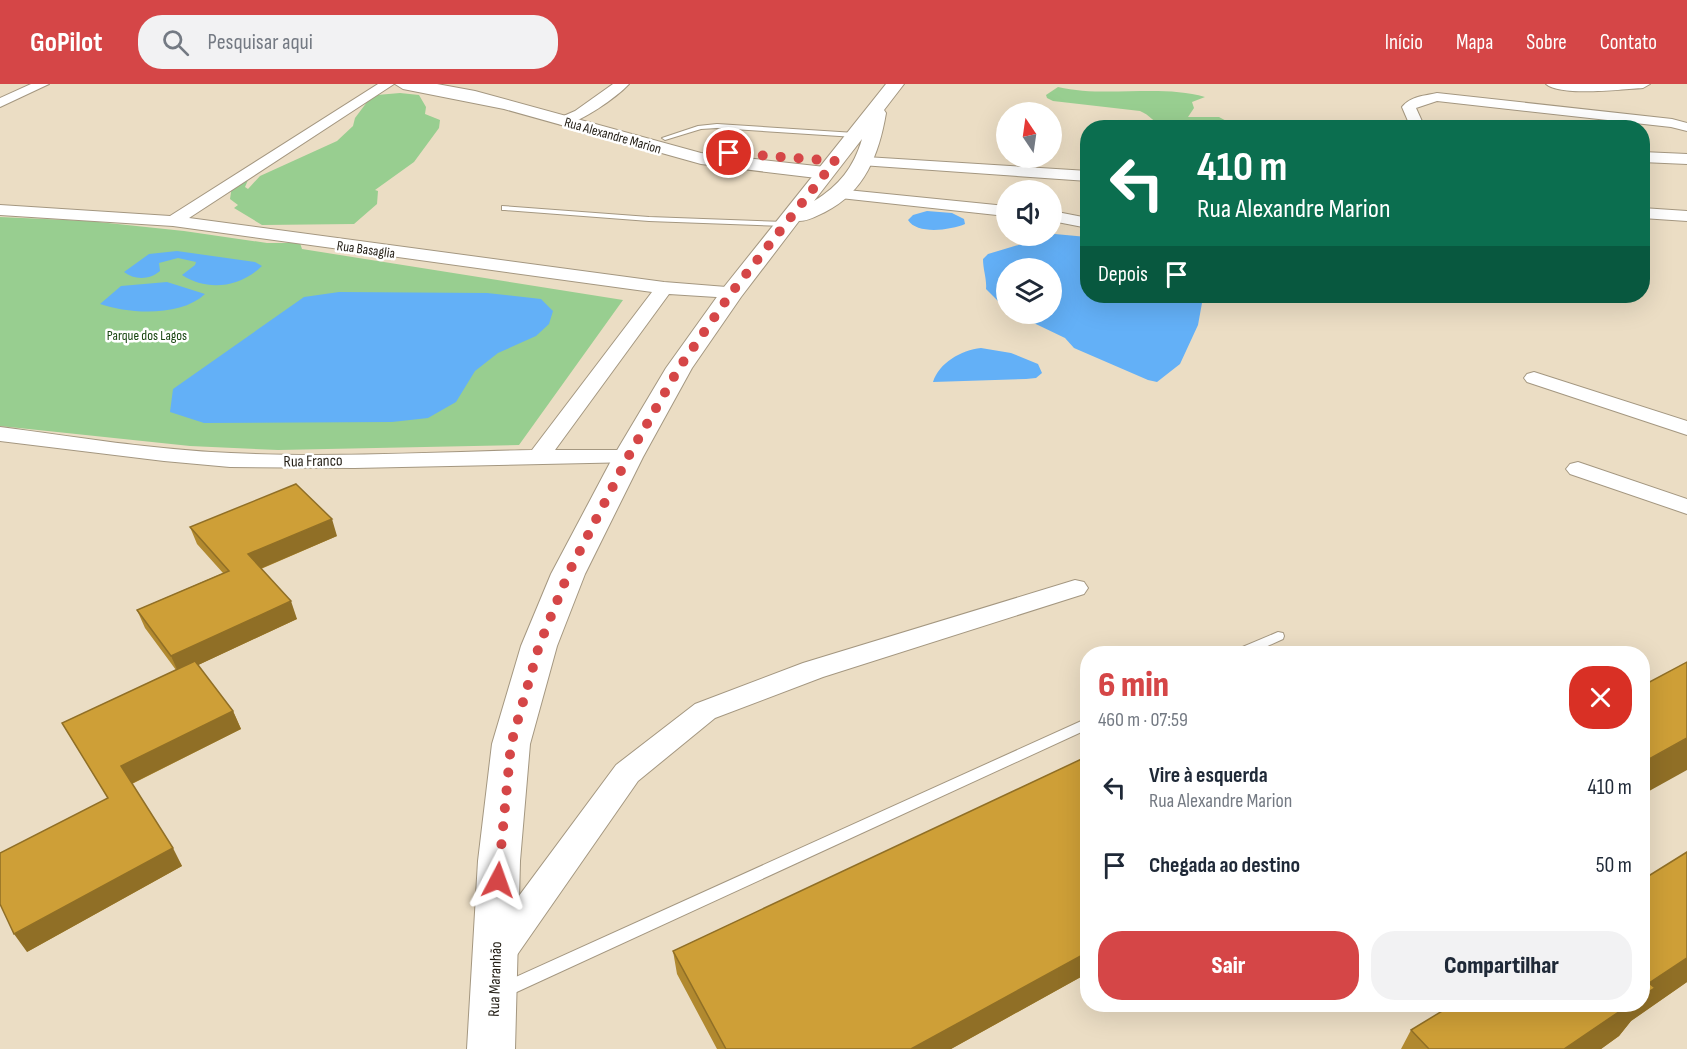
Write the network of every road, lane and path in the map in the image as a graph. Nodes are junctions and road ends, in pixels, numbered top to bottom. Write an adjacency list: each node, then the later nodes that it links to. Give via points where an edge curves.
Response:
1 (42, 84): 9 (street)
2 (387, 84): 32 (street)
3 (404, 84): 12 (street, Rua Alexandre Marion)
4 (470, 84): 12 (street, Rua Alexandre Marion)
5 (622, 84): 12 (street)
6 (895, 84): 10 (main road, Rua Maranhão)
7 (1553, 84): 8 (street)
8 (1643, 84)
9 (3, 100)
10 (878, 106): 18 (main road, Rua Maranhão); 23 (main road)
11 (1516, 106): 13 (street, via 1437,98 1417,101 1409,107); 14 (street); 15 (street)
12 (572, 117): 19 (street, Rua Alexandre Marion); 22 (street, Rua Alexandre Marion, via 685,155)
13 (1415, 120)
14 (1524, 120)
15 (1644, 120)
16 (1650, 121): 17 (street)
17 (1687, 127)
18 (855, 135): 19 (lane, via 717,126); 22 (main road, Rua Maranhão)
19 (665, 138): 22 (street, Rua Alexandre Marion, via 712,151)
20 (1650, 157): 21 (street)
21 (1687, 159)
22 (830, 167): 23 (main road); 34 (main road, Rua Maranhão)
23 (862, 168): 24 (street); 25 (main road)
24 (1080, 176)
25 (837, 194): 28 (street); 34 (main road, via 821,208)
26 (505, 208): 34 (lane, via 650,219)
27 (0, 210): 32 (street, Rua Basaglia)
28 (996, 210)
29 (1650, 214): 30 (street)
30 (1687, 216)
31 (1062, 218): 33 (street)
32 (173, 221): 35 (street, Rua Basaglia)
33 (1080, 221)
34 (787, 223): 36 (main road, Rua Maranhão)
35 (664, 288): 36 (street, Rua Basaglia); 40 (street)
36 (732, 292): 41 (main road, Rua Maranhão, via 679,368)
37 (1534, 378): 38 (street)
38 (1687, 428)
39 (5, 439): 40 (street, Rua Franco, via 263,461)
40 (540, 455): 41 (street, Rua Franco)
41 (628, 457): 48 (main road, Rua Maranhão, via 568,574 539,646 511,744 499,861)
42 (1578, 469): 43 (street)
43 (1687, 507)
44 (1075, 588): 48 (street, via 813,670 705,711 627,773)
45 (1278, 636): 46 (lane)
46 (1256, 646)
47 (1080, 727): 49 (lane)
48 (495, 957): 49 (main road, Rua Maranhão)
49 (493, 995): 50 (main road, Rua Maranhão)
50 (491, 1049)

